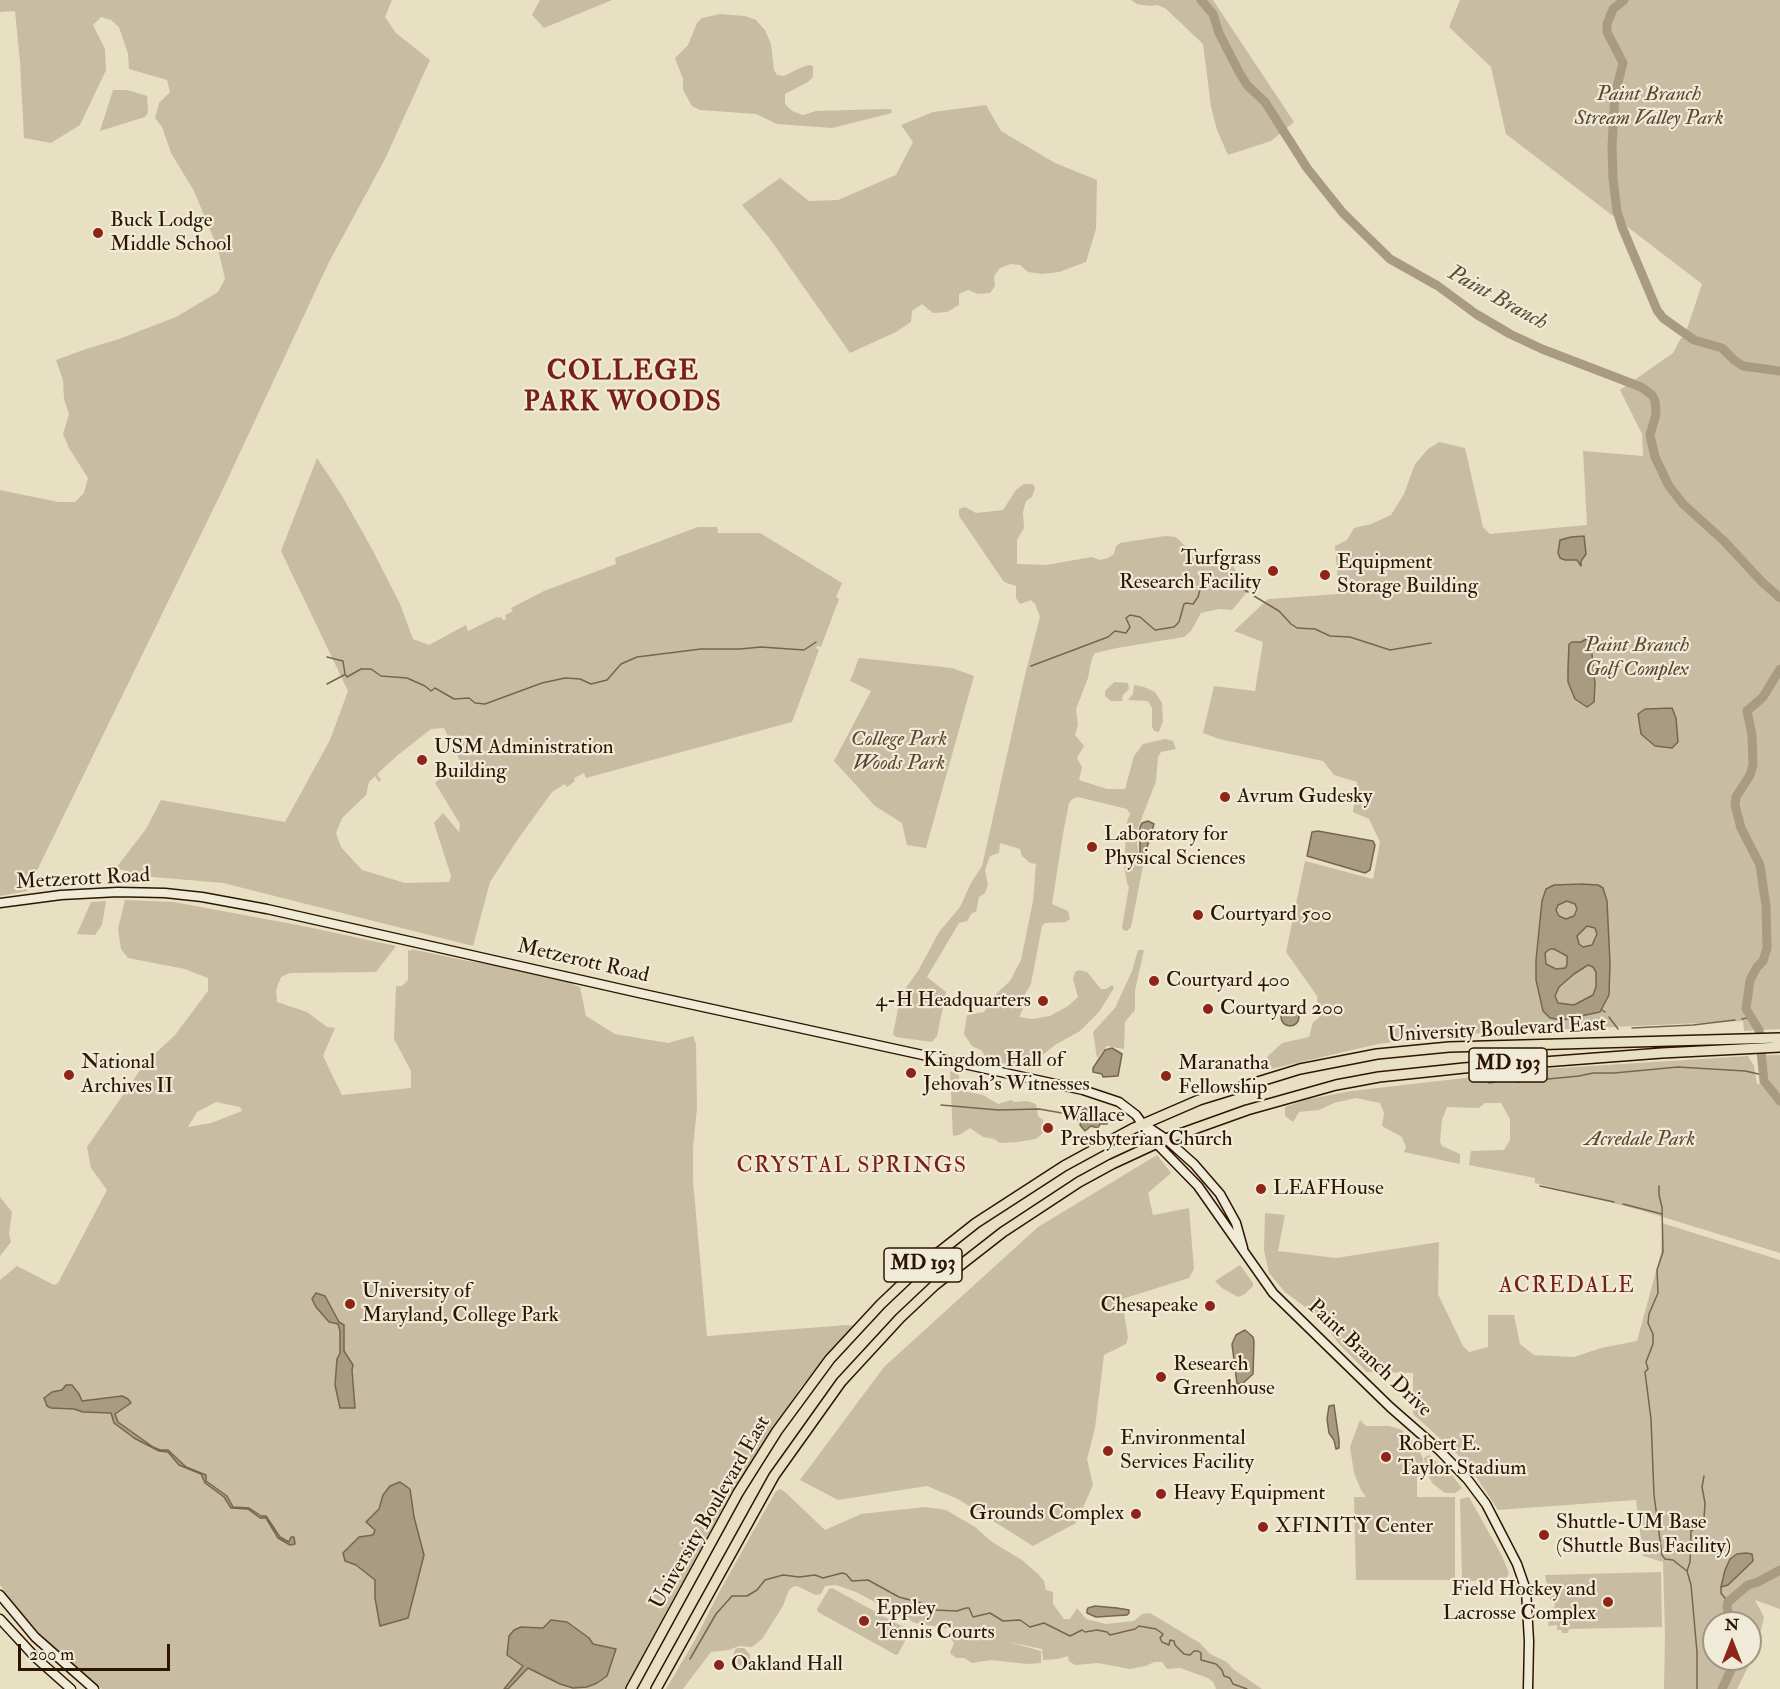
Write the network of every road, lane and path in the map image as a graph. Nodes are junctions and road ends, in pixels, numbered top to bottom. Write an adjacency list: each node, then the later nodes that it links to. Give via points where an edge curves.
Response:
1 (0, 903): 6 (street, Metzerott Road, via 67,894 138,892 202,897 267,909 1083,1090 1126,1106)
2 (1777, 1042): 3 (main road, University Boulevard East / MD 193)
3 (1747, 1044): 5 (main road, University Boulevard East / MD 193, via 1508,1044 1414,1050 1300,1069); 7 (main road, University Boulevard East / MD 193, via 1379,1077 1272,1102)
4 (1263, 1068): 5 (main road)
5 (1257, 1081): 6 (main road, University Boulevard East / MD 193)
6 (1144, 1124): 7 (street, Paint Branch Drive); 8 (street, Paint Branch Drive); 14 (main road, University Boulevard East / MD 193, via 1064,1166 976,1223 911,1276 830,1359 755,1465)
7 (1166, 1139): 8 (main road, University Boulevard East / MD 193); 9 (street, Paint Branch Drive, via 1220,1194 1236,1223)
8 (1156, 1143): 9 (street, Paint Branch Drive, via 1198,1186); 15 (main road, University Boulevard East / MD 193, via 1079,1182 1003,1232 935,1285 868,1352 841,1382 774,1476)
9 (1245, 1254): 16 (street, Paint Branch Drive, via 1273,1293 1438,1449 1486,1504 1518,1564 1526,1590)
10 (0, 1594): 13 (street, via 35,1637)
11 (0, 1619): 12 (street)
12 (71, 1689)
13 (94, 1689)
14 (631, 1689)
15 (656, 1689)
16 (1528, 1689)

